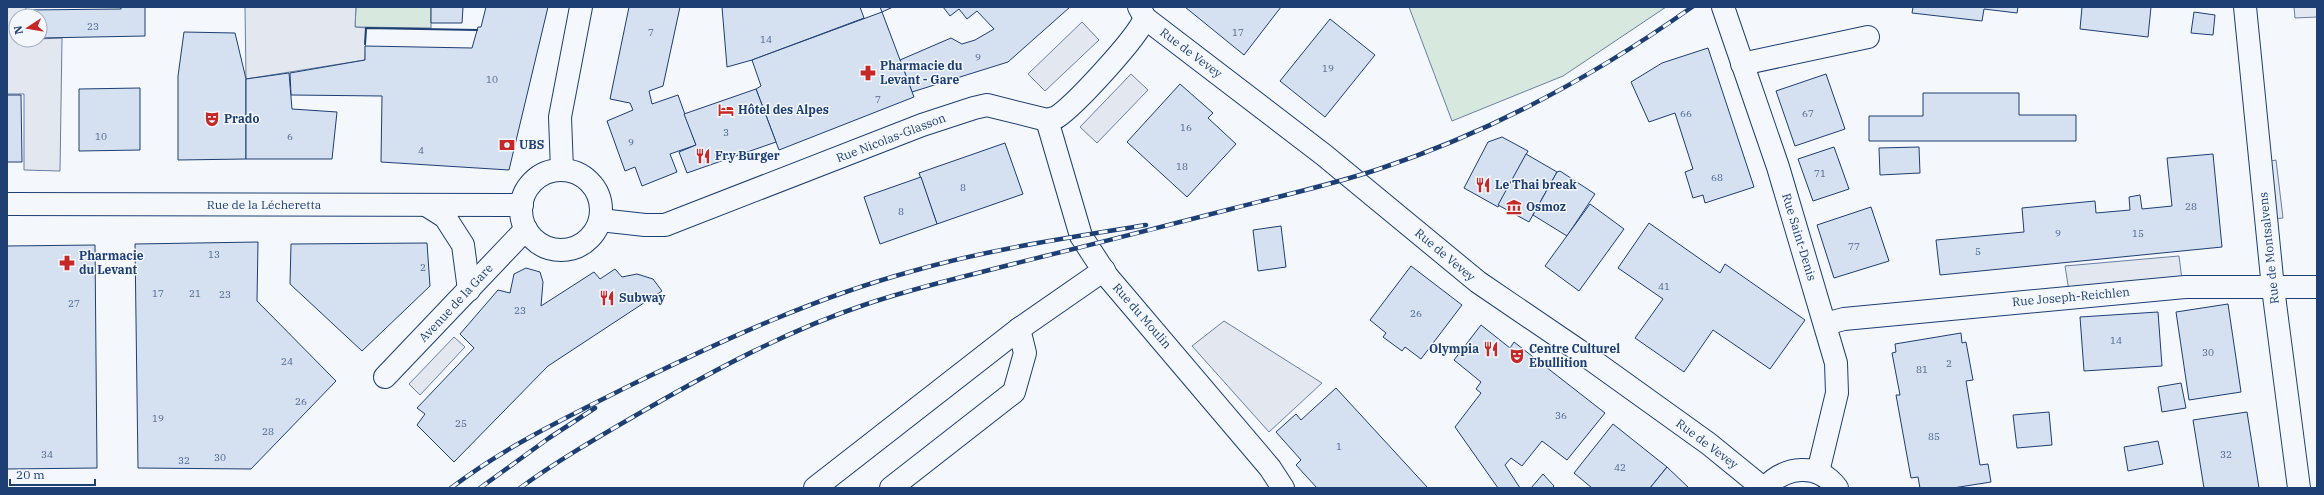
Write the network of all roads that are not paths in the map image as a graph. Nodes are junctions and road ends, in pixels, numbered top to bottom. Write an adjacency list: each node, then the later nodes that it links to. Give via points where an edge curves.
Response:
1 (581, 7): 8 (street, via 560,117)
2 (1723, 7): 6 (street, Rue Saint-Denis)
3 (2245, 7): 16 (street, Rue de Montsalvens)
4 (1142, 13): 7 (street, via 1142,27 1125,47 1063,112); 27 (street, Rue de Vevey, via 1324,155 1478,282 1703,440)
5 (1868, 37): 6 (street)
6 (1742, 64): 18 (street, Rue Saint-Denis, via 1778,167)
7 (1047, 120): 12 (street, Rue Nicolas-Glasson, via 987,105 922,125 665,225); 14 (street, Rue du Moulin, via 1081,236)
8 (562, 170): 11 (street, via 550,171 540,176 525,193); 12 (street, via 585,177 593,186 602,208)
9 (7, 204): 10 (street, Rue de la Lécheretta)
10 (426, 205): 11 (street, Rue de la Lécheretta); 17 (street, via 446,217 463,246)
11 (522, 205): 13 (street)
12 (600, 220): 13 (street, via 594,233 584,242 573,248 559,250 546,247 534,240)
13 (526, 229): 17 (street, Avenue de la Gare)
14 (1104, 270): 19 (street); 21 (street, Rue du Moulin)
15 (2317, 287): 16 (street, Rue Joseph-Reichlen)
16 (2273, 288): 18 (street, Rue Joseph-Reichlen, via 2185,286 1844,319); 29 (street, Rue de Montsalvens)
17 (469, 290): 20 (street, Avenue de la Gare)
18 (1825, 324): 22 (street, Rue Saint-Denis, via 1836,363 1837,393)
19 (1019, 329): 23 (street); 24 (street, via 1025,353 1014,392)
20 (385, 377)
21 (1270, 468): 25 (street, Rue du Moulin); 26 (street)
22 (1818, 472): 27 (street, via 1803,469 1787,471 1774,478); 28 (street)
23 (815, 488)
24 (891, 488)
25 (1283, 488)
26 (1296, 488)
27 (1764, 488)
28 (1838, 488)
29 (2299, 488)

